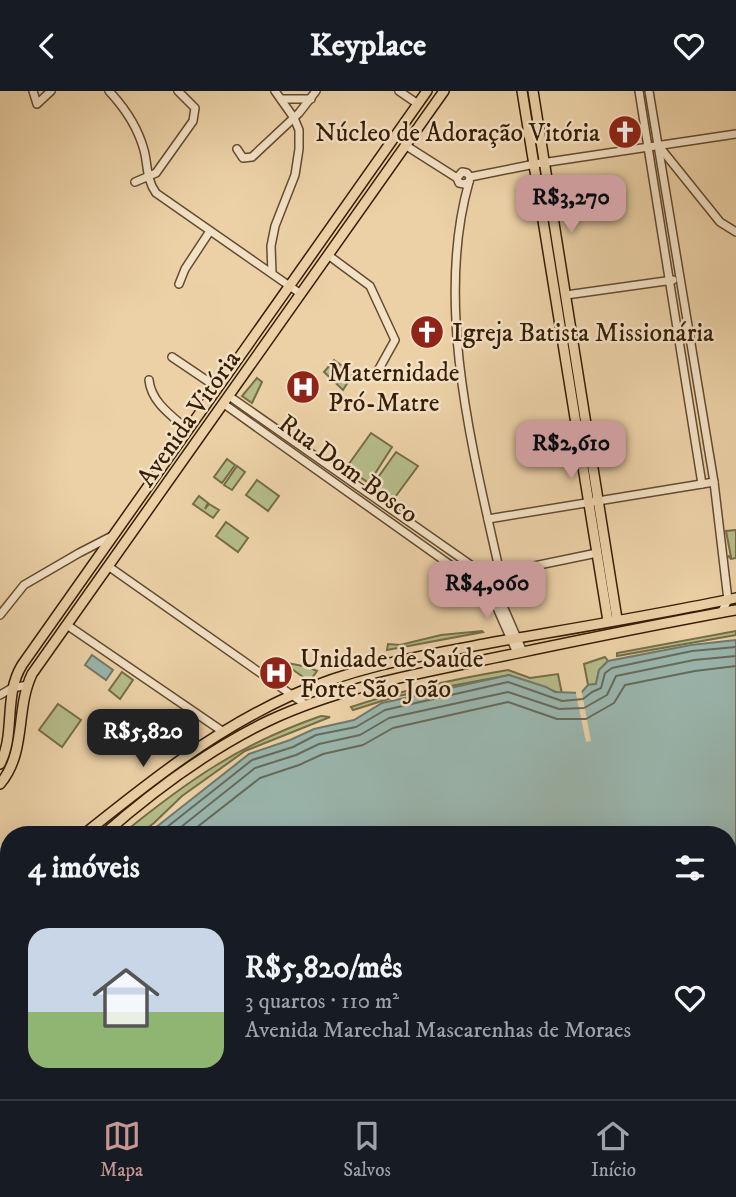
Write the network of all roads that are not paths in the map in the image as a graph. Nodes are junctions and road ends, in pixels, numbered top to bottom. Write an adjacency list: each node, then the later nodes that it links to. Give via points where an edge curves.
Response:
1 (33, 91): 2 (street, via 37,104)
2 (51, 91)
3 (178, 91): 24 (street, via 193,105 193,121)
4 (275, 91): 15 (street)
5 (316, 91): 14 (street)
6 (400, 91): 16 (street)
7 (427, 91): 16 (main road, Avenida Vitória)
8 (444, 91): 19 (main road, Avenida Vitória)
9 (522, 91): 23 (main road)
10 (533, 91): 23 (main road)
11 (639, 91): 21 (street)
12 (649, 91): 20 (street)
13 (113, 92): 24 (street, via 141,140)
14 (311, 99): 15 (street); 17 (street)
15 (283, 102): 17 (street)
16 (418, 104): 37 (main road, Avenida Vitória)
17 (294, 118): 22 (street, via 252,157 243,159); 33 (street, via 299,149 295,175 275,226)
18 (736, 134): 20 (street)
19 (405, 145): 25 (street); 30 (main road, Avenida Vitória)
20 (658, 145): 21 (street); 29 (street, via 720,222); 34 (street)
21 (648, 146): 23 (street); 35 (street)
22 (237, 149)
23 (539, 163): 25 (street); 28 (main road)
24 (148, 178): 26 (street); 27 (street, via 156,193)
25 (464, 180): 49 (street, via 454,310 461,377)
26 (135, 182)
27 (210, 231): 33 (street); 36 (street)
28 (550, 231): 31 (main road); 32 (main road)
29 (736, 232)
30 (328, 255): 38 (main road, Avenida Vitória); 41 (street, via 370,285 395,340)
31 (550, 261): 32 (main road); 48 (main road)
32 (561, 262): 39 (main road)
33 (272, 273): 37 (street)
34 (680, 278): 35 (street); 46 (street)
35 (669, 281): 39 (street); 47 (street)
36 (179, 285)
37 (290, 285): 38 (street); 43 (main road, Avenida Vitória)
38 (301, 294): 44 (main road, Avenida Vitória)
39 (566, 295): 48 (main road)
40 (172, 357): 43 (street)
41 (376, 376)
42 (149, 380): 45 (street, via 159,403)
43 (215, 391): 44 (main road); 45 (main road, Avenida Vitória)
44 (227, 400): 52 (main road, Avenida Vitória); 53 (street, Rua Dom Bosco); 54 (street, Rua Dom Bosco)
45 (188, 430): 50 (main road, Avenida Vitória)
46 (715, 482): 47 (street); 55 (street)
47 (702, 484): 48 (street)
48 (594, 502): 49 (street); 51 (main road); 59 (main road)
49 (488, 519): 53 (street)
50 (113, 536): 58 (street, via 24,585); 65 (main road, Avenida Vitória, via 22,665)
51 (597, 553): 53 (street); 59 (main road)
52 (108, 566): 60 (main road, Avenida Vitória); 66 (street)
53 (494, 576): 54 (street, via 499,584); 54 (street, via 483,582)
54 (490, 591): 62 (street, Rua Dom Bosco)
55 (732, 599): 57 (street); 59 (main road)
56 (736, 610): 57 (main road)
57 (721, 613): 61 (main road)
58 (0, 615)
59 (612, 620): 61 (main road); 62 (main road)
60 (67, 625): 64 (main road, Avenida Vitória); 70 (street)
61 (626, 631): 63 (main road)
62 (514, 639): 63 (street, Rua Dom Bosco); 66 (main road, via 391,661)
63 (520, 653): 68 (main road, via 387,680)
64 (28, 685): 65 (street); 72 (main road, Avenida Vitória, via 16,758)
65 (12, 688): 67 (street); 69 (main road, Avenida Vitória)
66 (292, 695): 68 (street); 70 (main road)
67 (0, 696): 69 (street)
68 (306, 705): 74 (main road, via 207,755)
69 (10, 706): 71 (main road, Avenida Vitória)
70 (222, 730): 73 (main road)
71 (0, 764)
72 (0, 784)
73 (94, 826)
74 (114, 826)

